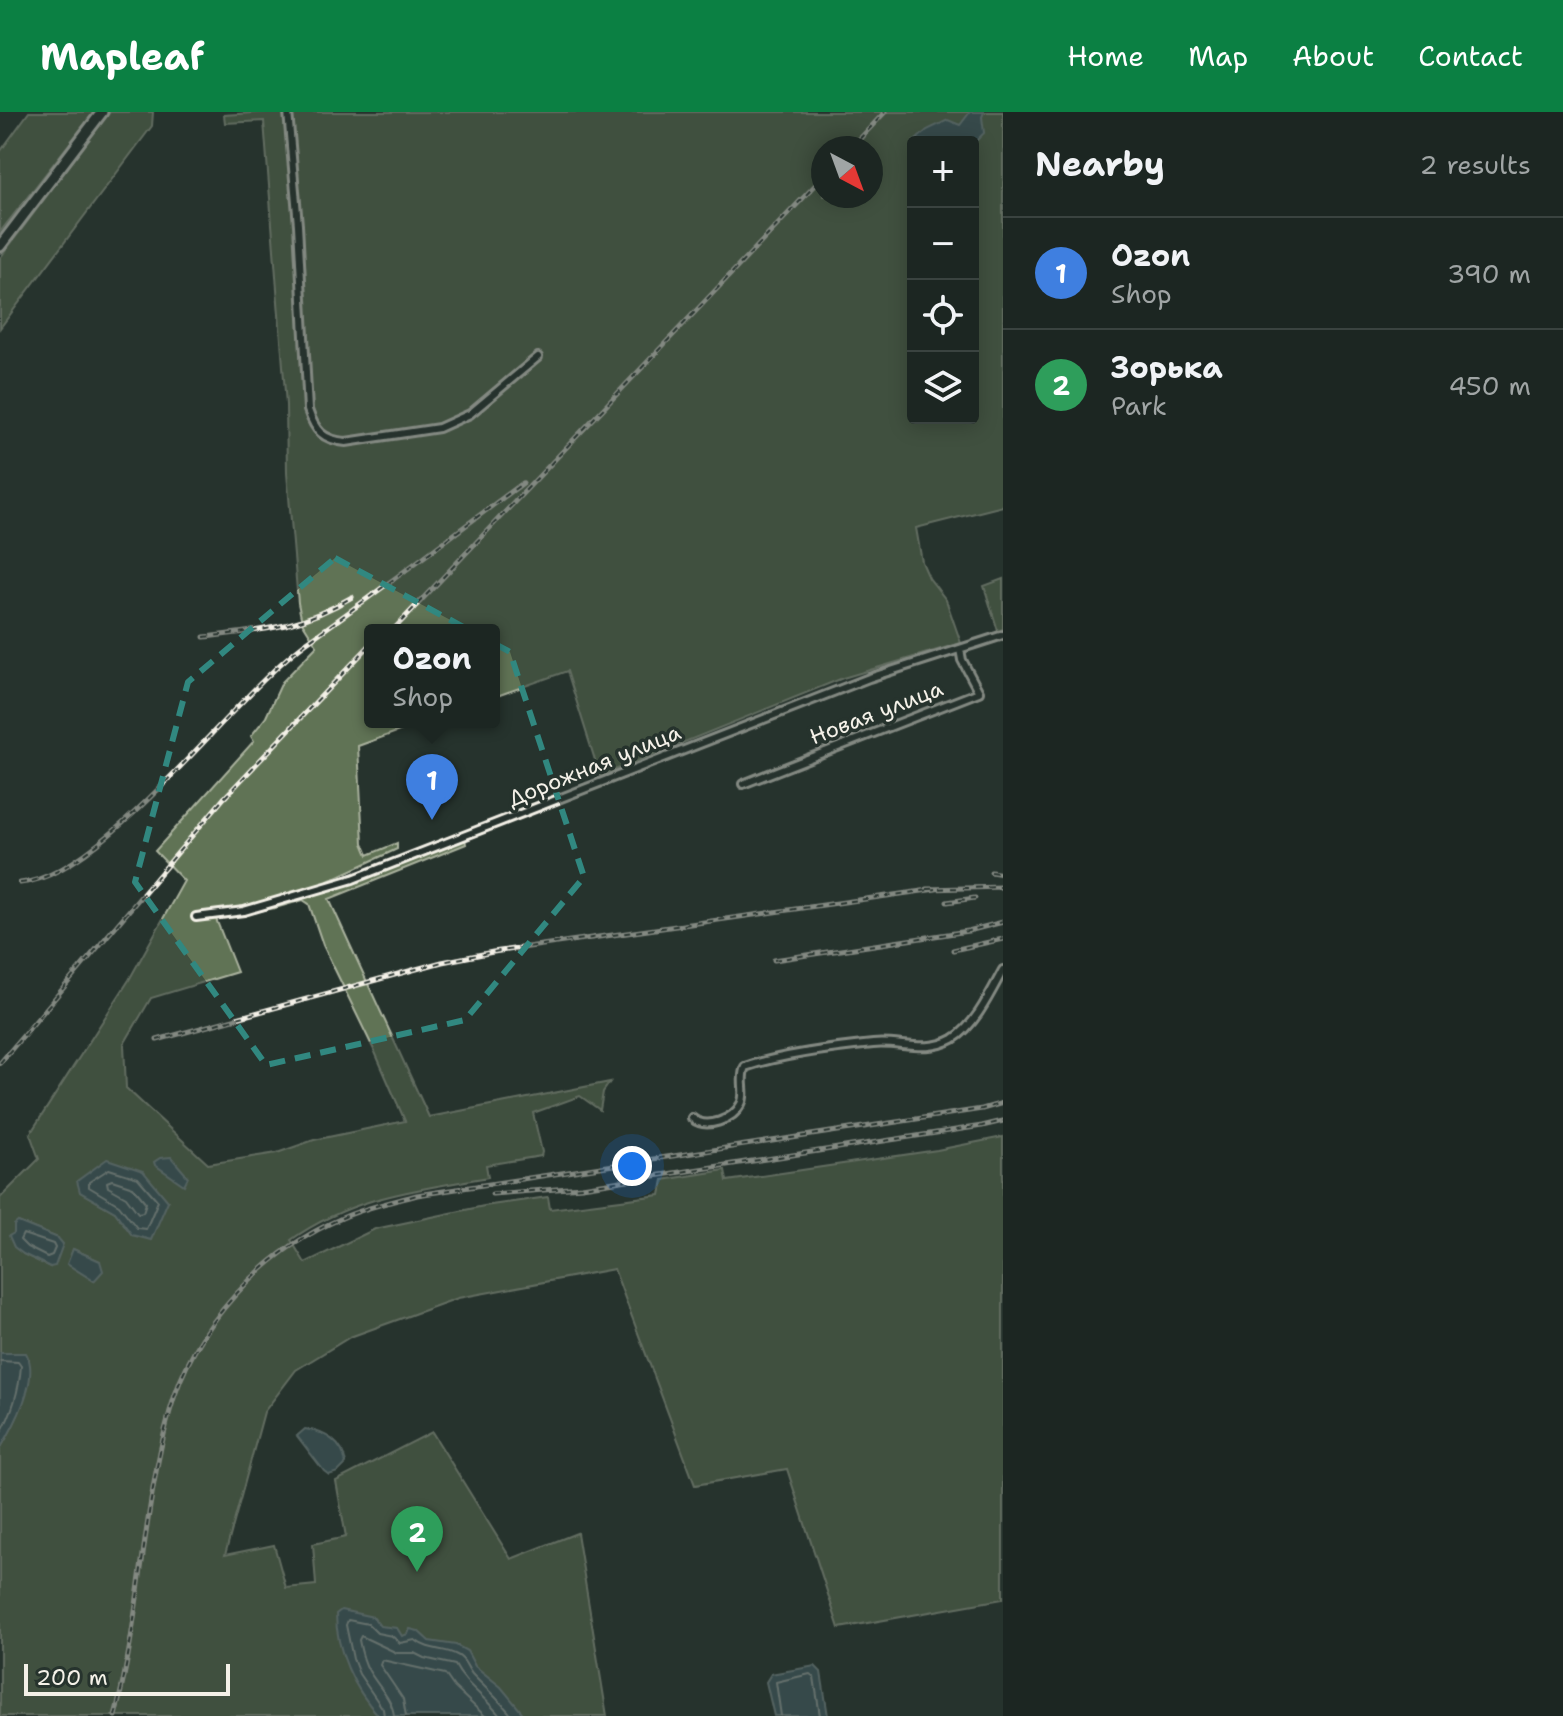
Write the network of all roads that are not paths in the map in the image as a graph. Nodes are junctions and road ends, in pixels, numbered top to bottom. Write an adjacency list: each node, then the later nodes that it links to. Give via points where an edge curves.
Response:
1 (102, 112): 3 (main road)
2 (288, 112): 4 (street, via 308,410 319,435 346,442 439,428 470,414)
3 (0, 246)
4 (538, 357)
5 (1003, 635): 6 (street, Дорожная улица)
6 (960, 649): 7 (street, Новая улица, via 979,692); 8 (street, Дорожная улица, via 713,737 353,879 244,911)
7 (743, 784)
8 (196, 917)
9 (1003, 970): 10 (street, via 984,1006 953,1039 918,1048 876,1043 766,1059 745,1067 740,1107 709,1125)
10 (692, 1118)

